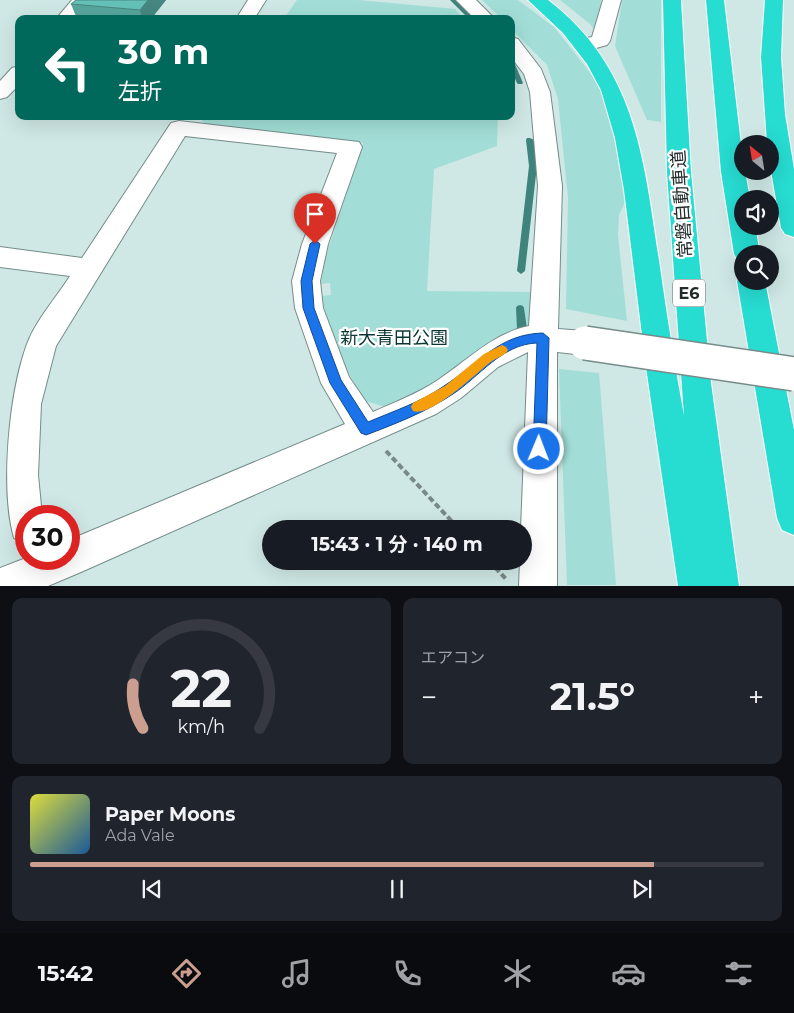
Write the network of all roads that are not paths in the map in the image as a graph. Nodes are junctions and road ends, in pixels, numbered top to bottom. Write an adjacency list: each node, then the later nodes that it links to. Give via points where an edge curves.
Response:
1 (82, 0): 9 (street)
2 (257, 0): 10 (street)
3 (465, 0): 11 (street)
4 (537, 0): 12 (highway, via 572,30)
5 (612, 0): 12 (street, via 600,41)
6 (672, 0): 30 (highway, 常磐自動車道 / E6, via 680,172 696,383)
7 (715, 0): 18 (highway, via 733,172)
8 (774, 0): 17 (highway, via 772,103)
9 (69, 15)
10 (248, 15)
11 (482, 15)
12 (583, 44): 29 (highway, via 611,88 625,132)
13 (515, 48): 22 (street, via 534,73 545,126 550,186)
14 (15, 76): 15 (street)
15 (0, 93)
16 (183, 122): 20 (street); 24 (street, via 351,147 315,244 306,281 308,308 336,383)
17 (794, 228)
18 (745, 245)
19 (0, 257): 20 (street)
20 (88, 269): 25 (street, via 42,343 25,404 21,475)
21 (753, 290): 26 (highway)
22 (543, 338): 23 (street, bridge); 24 (street, via 528,338 507,347 488,358 450,390); 28 (street)
23 (794, 374)
24 (366, 429): 27 (street)
25 (24, 505)
26 (794, 518)
27 (80, 554)
28 (538, 586)
29 (697, 586)
30 (721, 586)

